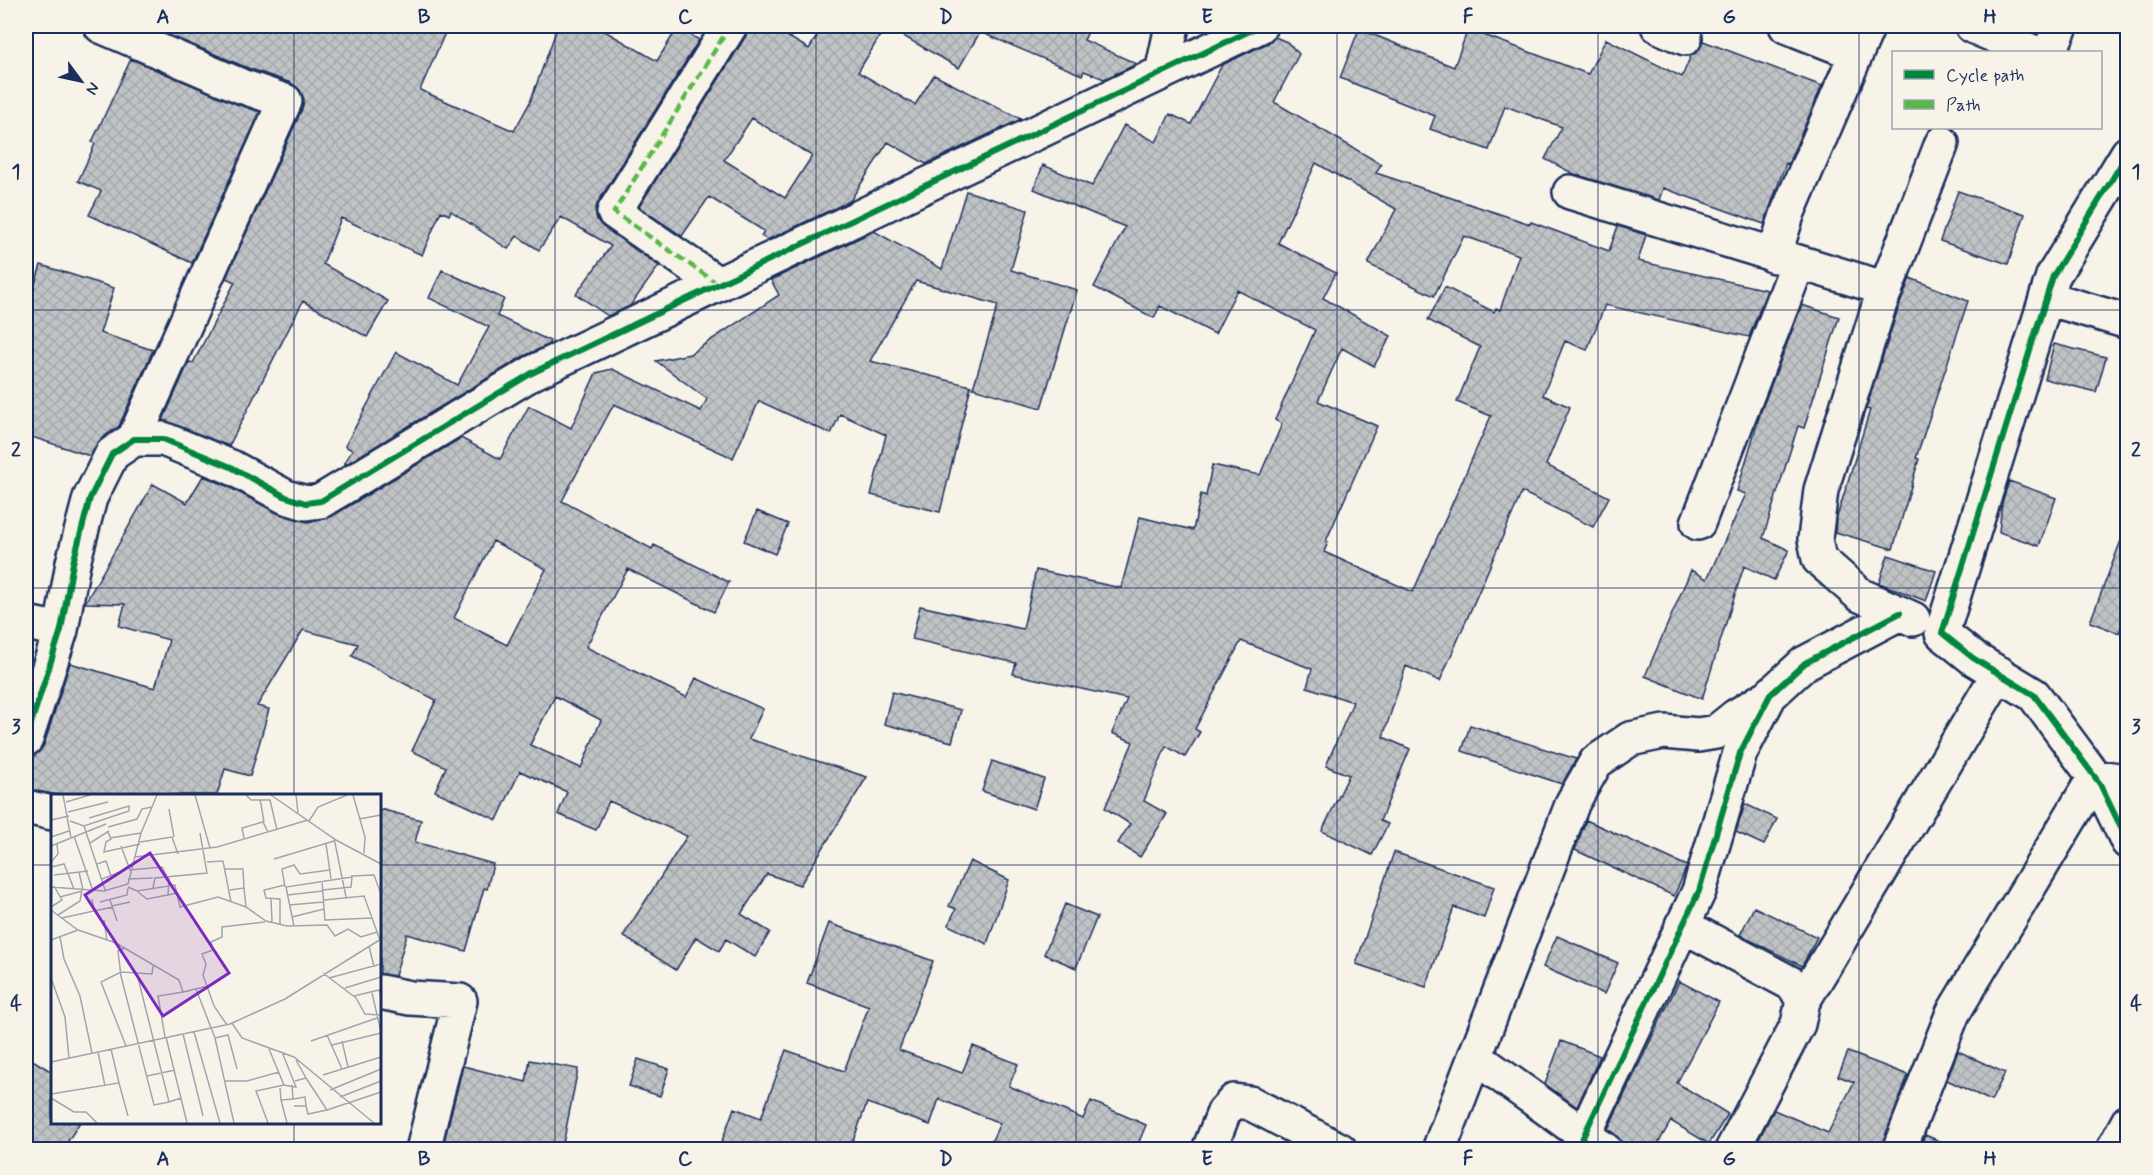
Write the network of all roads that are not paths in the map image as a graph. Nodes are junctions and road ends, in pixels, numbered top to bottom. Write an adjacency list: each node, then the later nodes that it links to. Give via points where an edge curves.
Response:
1 (100, 26): 20 (street, via 285,101)
2 (730, 26): 16 (street, via 614,212)
3 (1172, 26): 11 (street)
4 (1260, 26): 11 (street)
5 (1786, 26): 8 (street)
6 (1972, 26): 9 (street)
7 (2061, 26): 10 (street)
8 (1861, 39): 15 (street, via 1788,212)
9 (2031, 51)
10 (2049, 51)
11 (1161, 73): 16 (street)
12 (1942, 143): 17 (street)
13 (2127, 153): 18 (street, via 2054,276)
14 (1570, 192): 15 (street)
15 (1786, 259): 17 (street); 21 (street)
16 (718, 284): 20 (street, via 532,373 321,501 306,503 286,497 231,467 164,439)
17 (1886, 289): 22 (street, via 1821,490 1815,539 1819,559 1860,595)
18 (2047, 298): 19 (street); 25 (street)
19 (2127, 322)
20 (134, 439): 24 (street, via 112,454 90,498)
21 (1698, 523)
22 (1900, 613): 25 (street); 27 (street, via 1805,663)
23 (26, 623): 24 (street)
24 (61, 630): 28 (street)
25 (1942, 633): 26 (street, via 1972,658)
26 (1999, 673): 29 (street, via 2034,695); 36 (street)
27 (1770, 695): 34 (street, via 1740,753 1699,891); 37 (street, via 1716,732 1664,732 1630,739 1596,762 1573,802)
28 (26, 739)
29 (2095, 777): 30 (street); 33 (street); 45 (street, via 1953,1013)
30 (2127, 782)
31 (26, 807): 32 (street)
32 (51, 813)
33 (2127, 842)
34 (1682, 925): 36 (street, via 1794,986); 39 (street)
35 (381, 992): 40 (street, via 460,1001)
36 (1803, 1001): 44 (street, via 1798,1024)
37 (1475, 1057): 39 (street); 43 (street)
38 (2127, 1122): 46 (street)
39 (1589, 1145)
40 (423, 1149)
41 (1209, 1149): 42 (street, via 1224,1112 1234,1101 1250,1103)
42 (1340, 1149)
43 (1439, 1149)
44 (1732, 1149)
45 (1899, 1149)
46 (2113, 1149)

